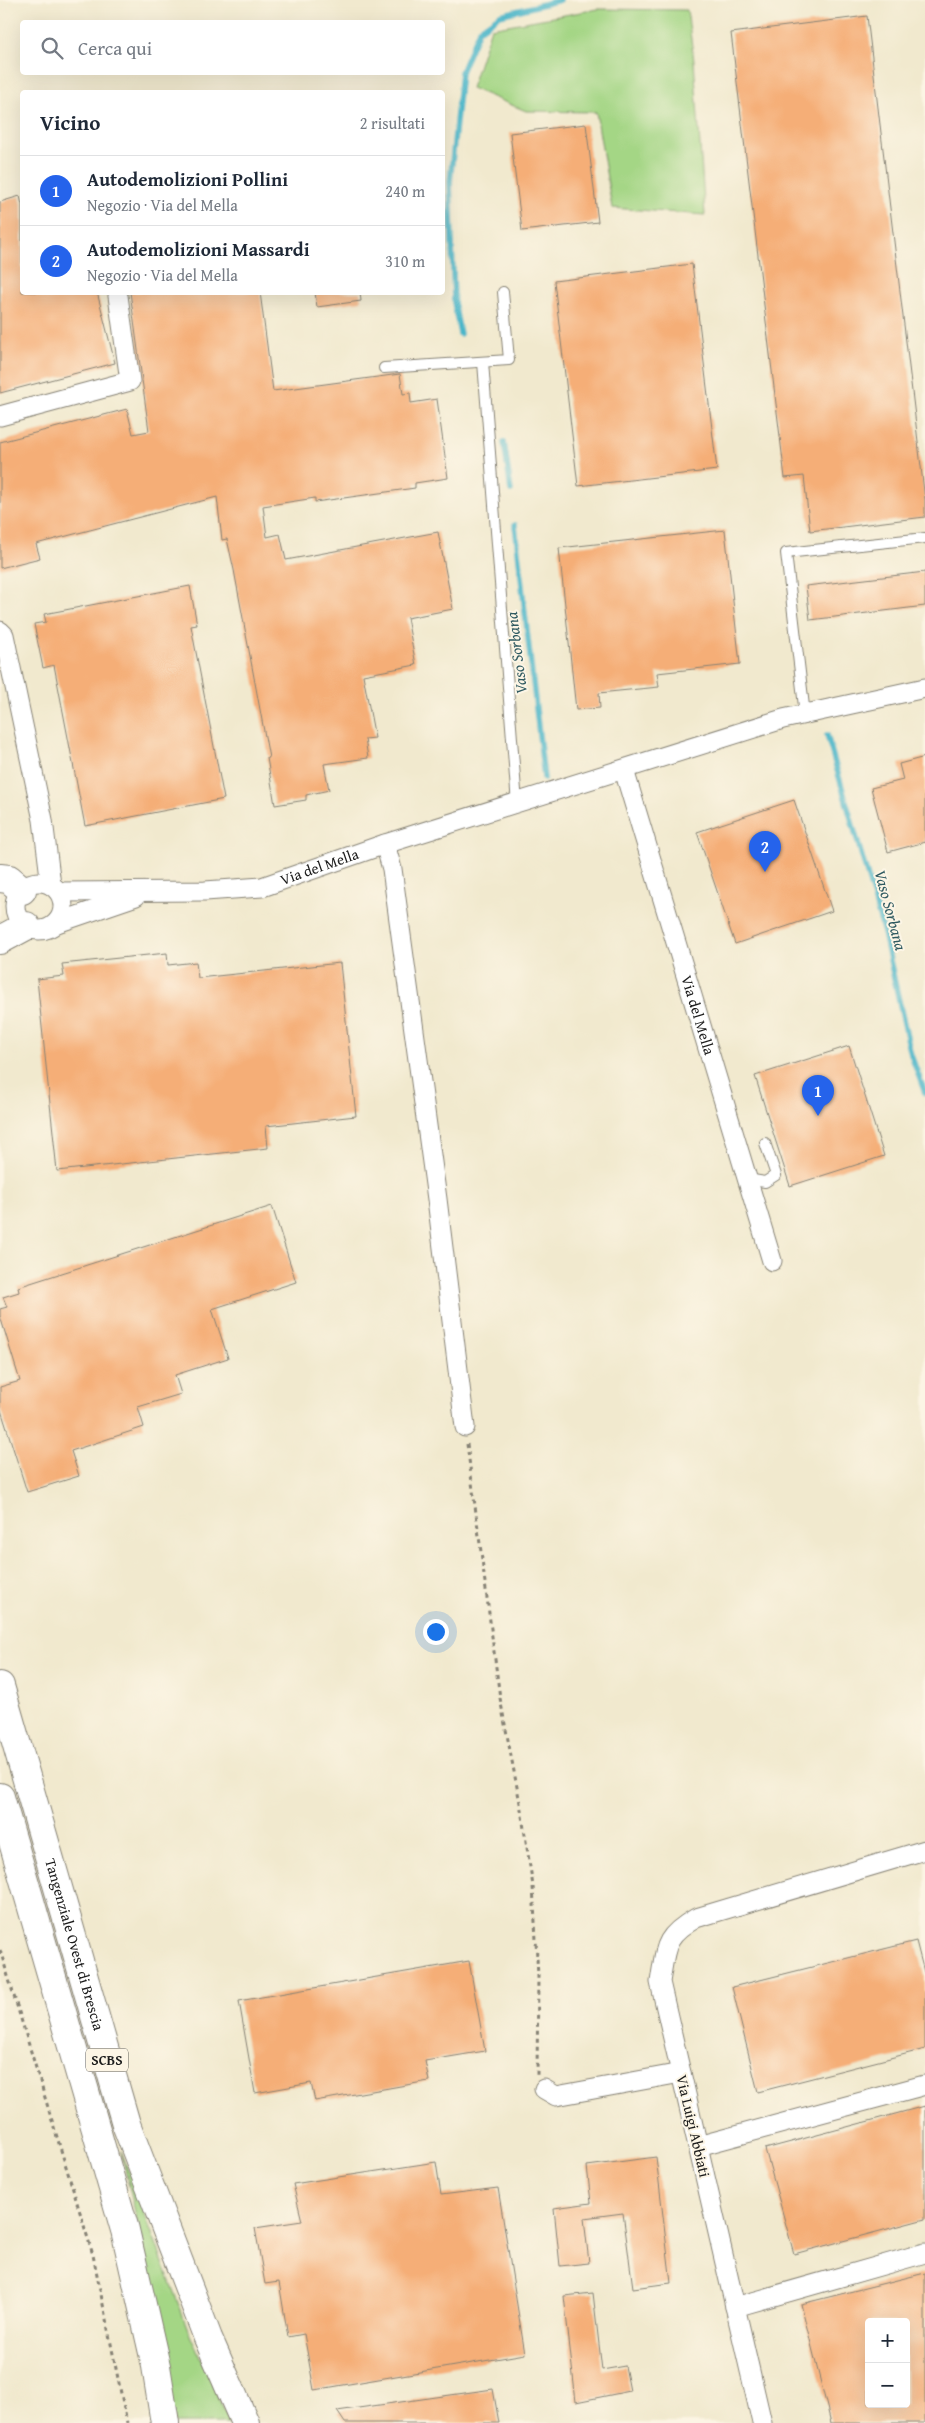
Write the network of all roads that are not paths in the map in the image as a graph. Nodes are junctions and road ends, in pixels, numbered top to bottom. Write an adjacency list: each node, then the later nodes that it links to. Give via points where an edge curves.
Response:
1 (503, 292): 3 (lane, via 509,360)
2 (118, 296): 5 (street, via 130,381)
3 (483, 362): 4 (lane); 11 (lane)
4 (384, 368)
5 (0, 416)
6 (925, 538): 9 (lane, via 786,553)
7 (0, 631): 14 (street, via 4,635 43,820)
8 (925, 688): 9 (street, Via del Mella)
9 (805, 715): 10 (street, Via del Mella, via 783,719)
10 (624, 770): 11 (street, Via del Mella); 18 (street, Via del Mella)
11 (517, 804): 12 (street, Via del Mella)
12 (385, 844): 13 (street, Via del Mella, via 262,886 205,891); 20 (street, via 394,879)
13 (154, 890): 14 (street, Via del Mella); 15 (street, Via del Mella)
14 (26, 897): 15 (street, Via del Mella, via 42,930); 15 (street, via 63,908); 16 (main road)
15 (57, 923)
16 (0, 940)
17 (765, 1143): 18 (lane, via 776,1175 765,1182)
18 (747, 1179): 19 (street, Via del Mella)
19 (772, 1261)
20 (465, 1427)
21 (0, 1686): 31 (main road, Tangenziale Ovest di Brescia / SCBS, via 126,2124 208,2338)
22 (0, 1797): 30 (main road, Tangenziale Ovest di Brescia / SCBS, via 124,2230 156,2366)
23 (925, 1850): 24 (street, Via Luigi Abbiati, via 696,1918 678,1928 666,1943 660,1982)
24 (681, 2073): 26 (street, via 556,2096); 27 (street, Via Luigi Abbiati)
25 (925, 2085): 27 (street)
26 (544, 2089)
27 (698, 2146): 29 (street, Via Luigi Abbiati)
28 (925, 2253): 29 (street)
29 (735, 2307): 32 (street, Via Luigi Abbiati)
30 (165, 2423)
31 (245, 2423)
32 (762, 2423)

